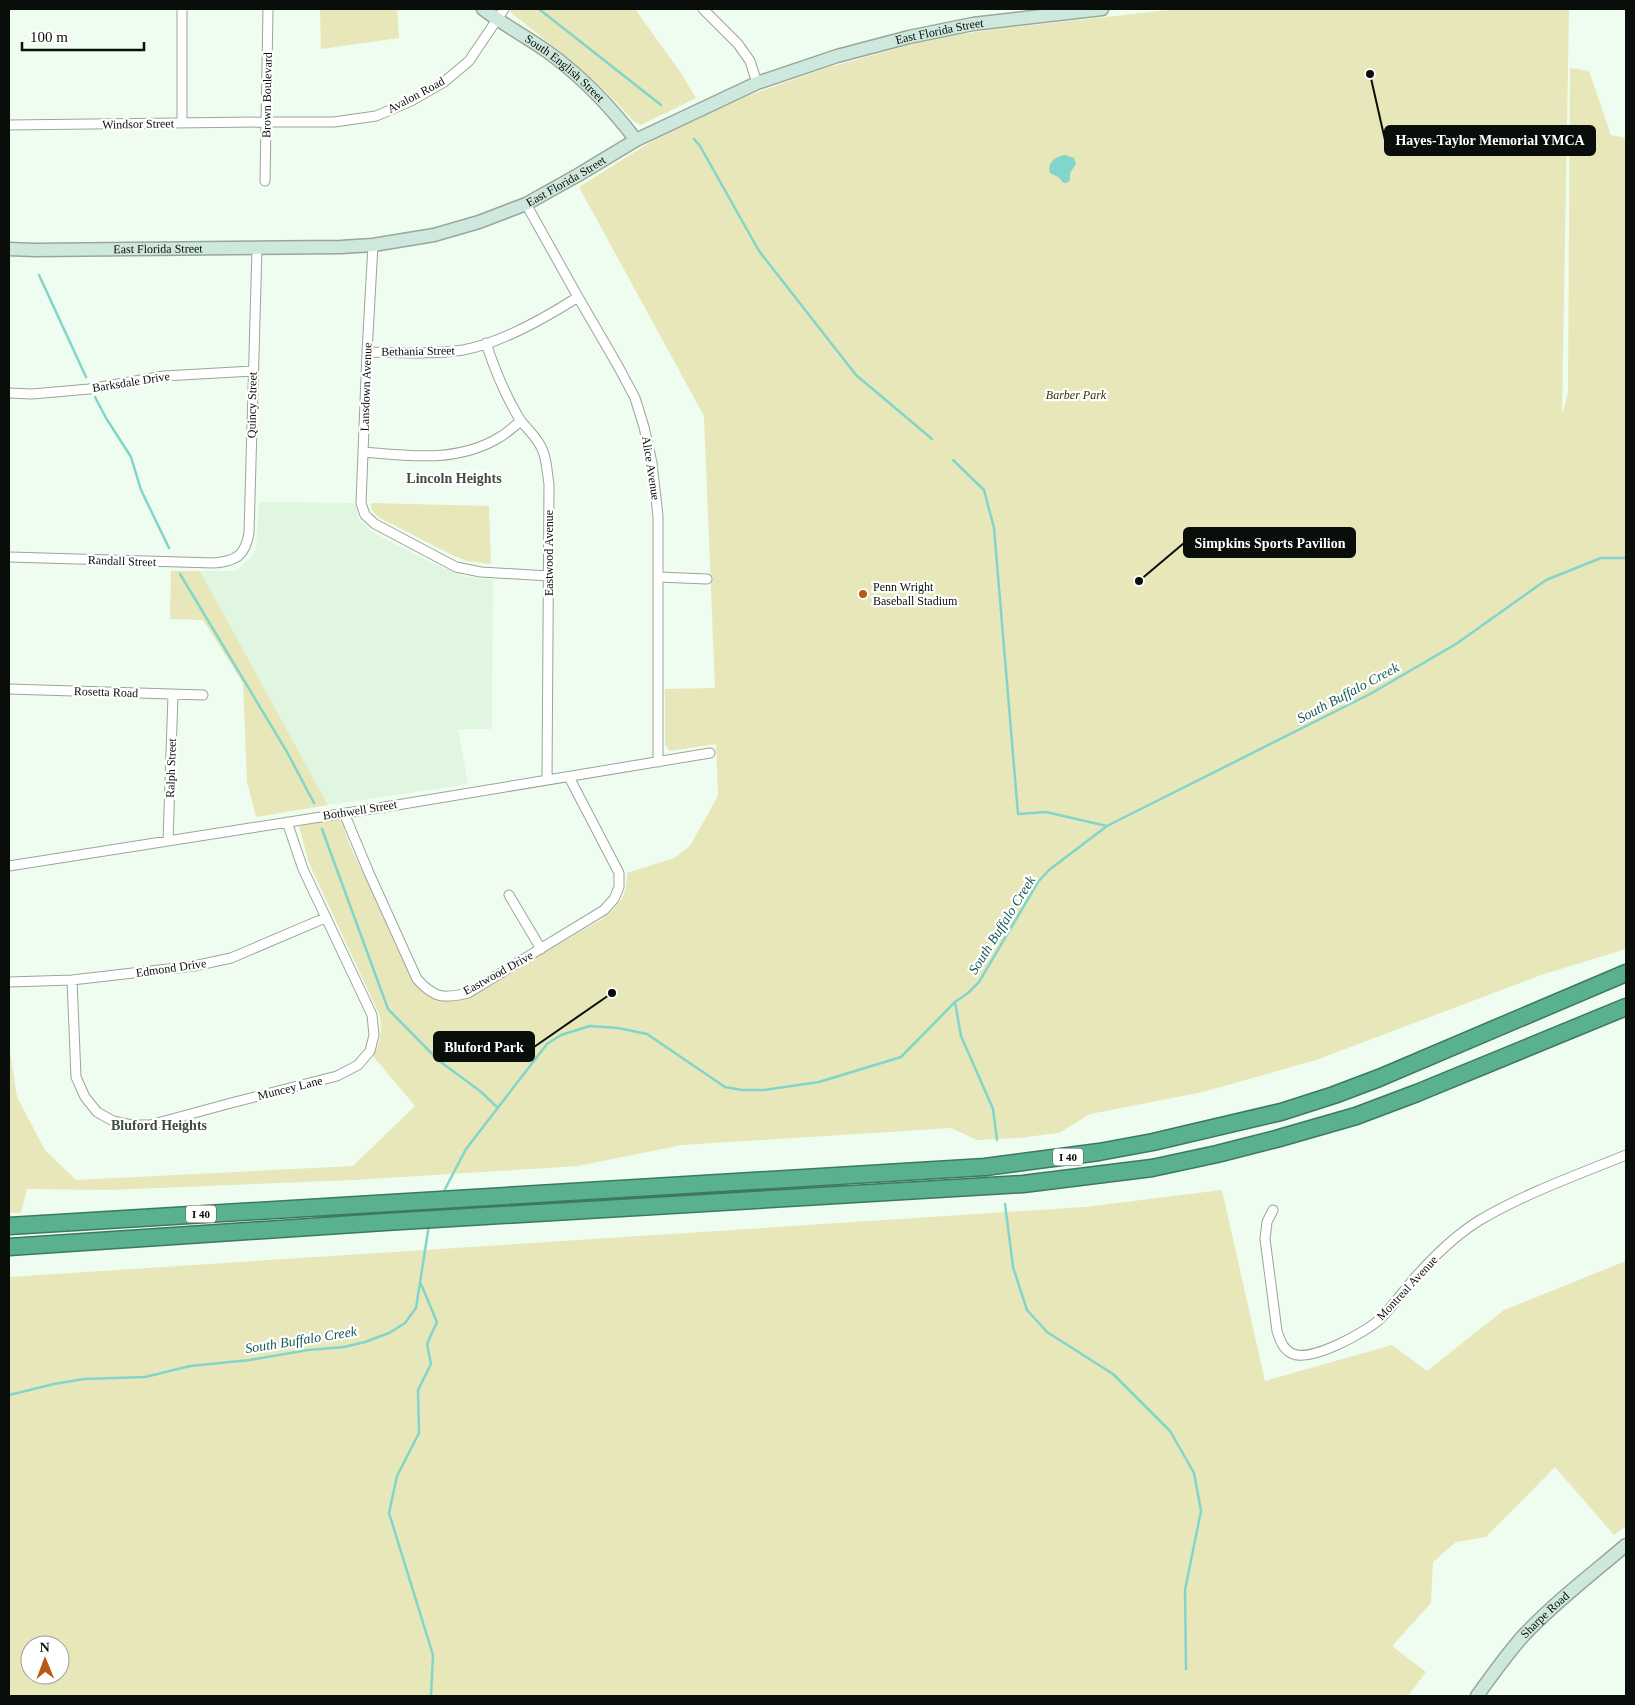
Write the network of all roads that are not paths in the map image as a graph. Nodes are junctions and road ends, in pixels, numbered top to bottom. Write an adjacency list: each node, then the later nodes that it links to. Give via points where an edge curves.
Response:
1 (182, 9): 10 (street)
2 (268, 9): 9 (street, Brown Boulevard)
3 (483, 9): 7 (main road, South English Street)
4 (703, 9): 8 (street, via 738,44 750,61)
5 (1102, 9): 6 (main road, East Florida Street)
6 (1029, 13): 8 (main road, East Florida Street, via 909,37 837,56)
7 (501, 14): 9 (street, Avalon Road, via 469,61 444,82 412,101 376,116 334,122); 12 (main road, South English Street, via 589,88)
8 (757, 83): 12 (main road, East Florida Street)
9 (266, 122): 10 (street, Windsor Street); 13 (street, Brown Boulevard)
10 (182, 123): 11 (street, Windsor Street)
11 (9, 125)
12 (636, 140): 14 (main road, East Florida Street)
13 (265, 181)
14 (526, 204): 15 (main road, East Florida Street, via 434,235); 18 (street, Alice Avenue)
15 (373, 245): 16 (main road, East Florida Street); 20 (street, Lansdown Avenue)
16 (257, 248): 17 (main road, East Florida Street); 21 (street, Quincy Street)
17 (9, 249)
18 (578, 297): 19 (street, Bethania Street, via 523,329); 28 (street, Alice Avenue, via 631,390 644,427 658,516)
19 (486, 343): 20 (street, Bethania Street, via 464,350 434,353); 23 (street, Eastwood Avenue, via 496,374)
20 (367, 352): 24 (street, Lansdown Avenue)
21 (253, 371): 22 (street, Barksdale Drive, via 164,376 89,389); 26 (street, Quincy Street, via 249,533 243,551)
22 (9, 393)
23 (521, 421): 24 (street, via 500,438 454,455); 27 (street, Eastwood Avenue, via 535,435 543,452 549,484)
24 (364, 452): 27 (street, Lansdown Avenue, via 361,503 365,515 375,524 456,567 481,572)
25 (9, 557): 26 (street, Randall Street, via 214,563)
26 (236, 559)
27 (549, 576): 36 (street, Eastwood Avenue)
28 (658, 577): 29 (street); 34 (street, Alice Avenue)
29 (707, 579)
30 (9, 689): 31 (street, Rosetta Road)
31 (173, 694): 32 (street, Rosetta Road); 39 (street, Ralph Street)
32 (202, 695)
33 (710, 753): 34 (street, Bothwell Street)
34 (658, 762): 35 (street, Bothwell Street)
35 (569, 776): 36 (street, Bothwell Street); 43 (street, Eastwood Drive, via 619,873 619,887 604,910)
36 (547, 780): 37 (street, Bothwell Street)
37 (344, 813): 38 (street, Bothwell Street); 43 (street, Eastwood Drive, via 417,979 428,991 440,996 468,993)
38 (288, 822): 39 (street, Bothwell Street); 42 (street, Muncey Lane, via 303,869)
39 (168, 840): 40 (street, Bothwell Street)
40 (9, 866)
41 (509, 896): 43 (street)
42 (325, 918): 45 (street, Edmond Drive, via 231,958 194,966); 45 (street, Muncey Lane, via 372,1015 374,1035 370,1051 358,1065 337,1076 150,1125 113,1121 97,1112 85,1097 76,1077)
43 (540, 949)
44 (1626, 974): 50 (highway, I 40, via 1334,1095 1280,1112 1099,1152 985,1167)
45 (72, 980): 46 (street, Edmond Drive)
46 (9, 982)
47 (1626, 1007): 51 (highway, I 40, via 1356,1116 1276,1139 1152,1168 1023,1184)
48 (1626, 1155): 49 (street, Montreal Avenue, via 1545,1187 1480,1221 1454,1238 1379,1320 1354,1336 1305,1356 1290,1353 1280,1340 1278,1331 1265,1239 1267,1222)
49 (1274, 1210)
50 (9, 1226)
51 (9, 1247)
52 (1626, 1545): 53 (main road, Sharpe Road, via 1531,1628)
53 (1476, 1696)

